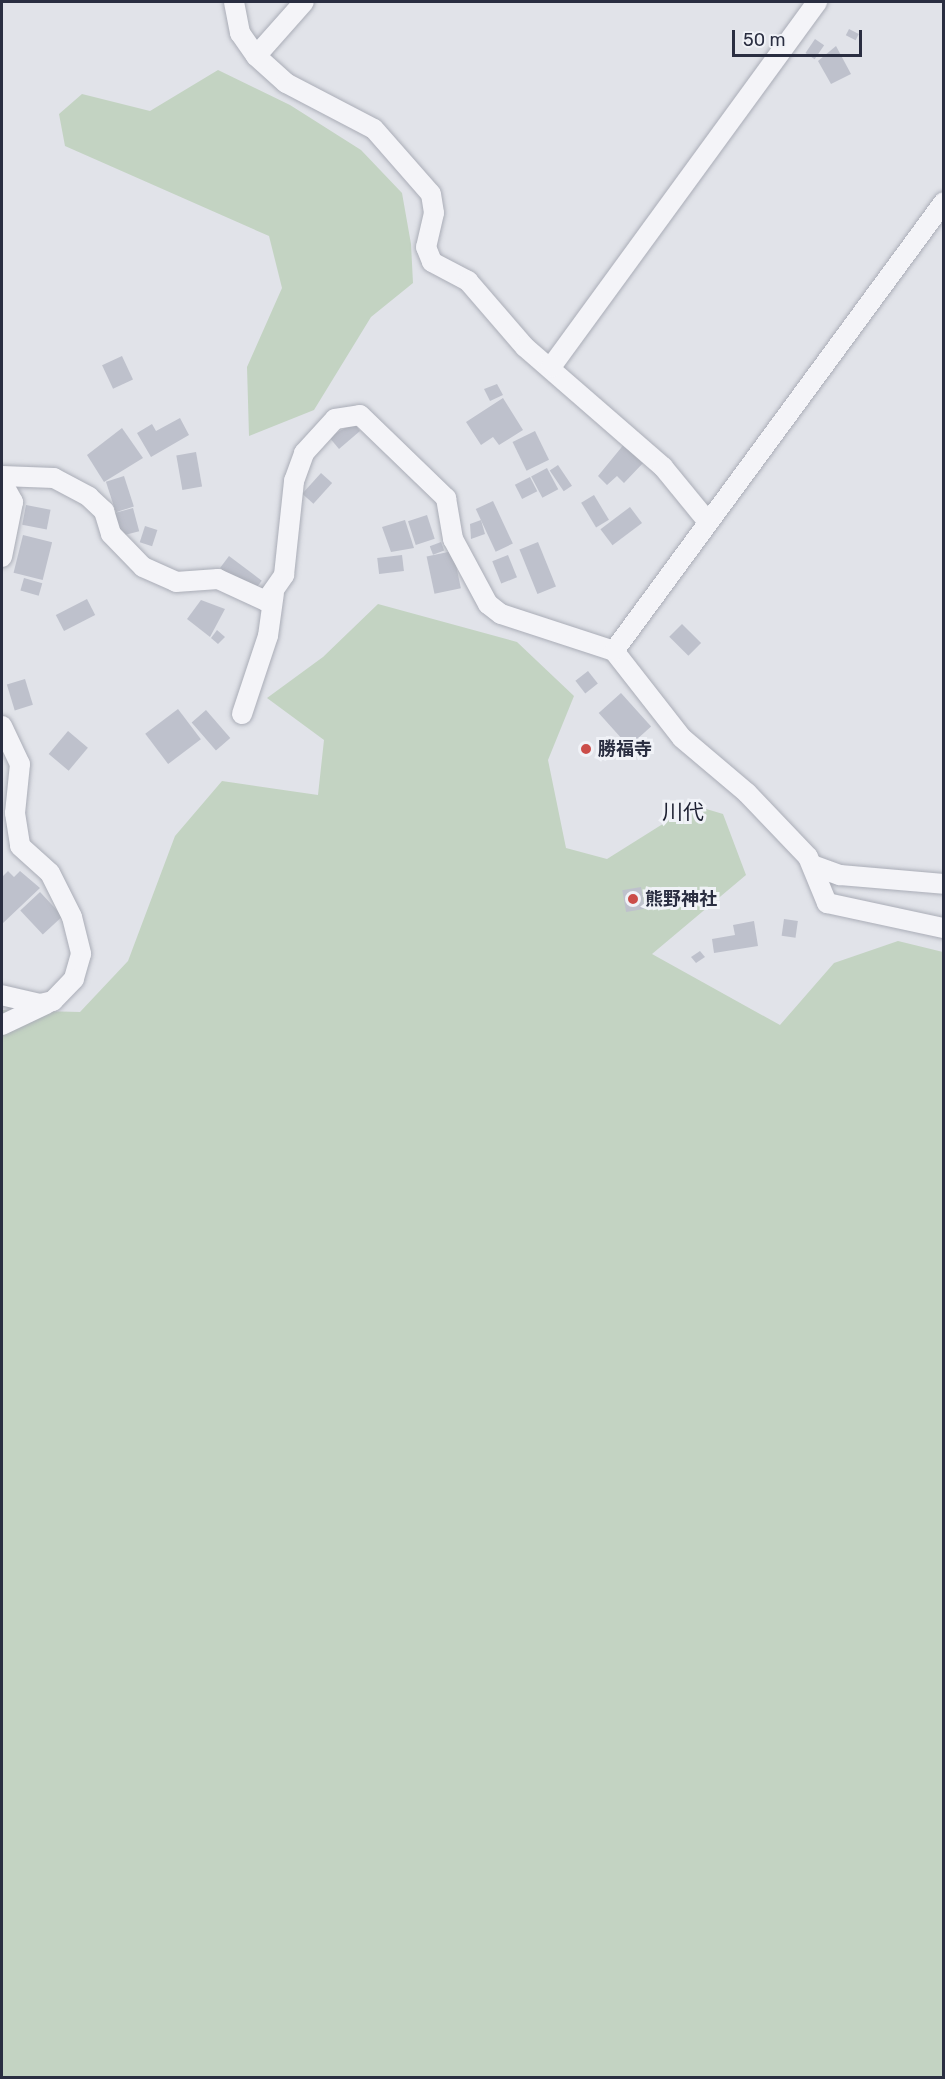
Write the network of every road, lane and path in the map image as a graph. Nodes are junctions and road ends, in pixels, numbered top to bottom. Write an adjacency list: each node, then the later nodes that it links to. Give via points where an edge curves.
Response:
1 (234, 2): 4 (street, via 240,33)
2 (303, 2): 4 (street)
3 (817, 2): 6 (street)
4 (256, 56): 6 (street, via 286,83 374,129 431,194 434,213 426,247 432,262 468,281 525,347)
5 (944, 202): 9 (street)
6 (551, 367): 9 (street, via 663,467)
7 (2, 476): 11 (street, via 54,478 89,497 104,511 111,534 143,567 176,582 218,579 266,601)
8 (2, 482): 10 (street, via 13,501)
9 (708, 522): 12 (street)
10 (2, 557)
11 (274, 593): 12 (street, via 284,575 294,481 304,453 335,419 360,415 446,498 453,539 488,604 501,614); 13 (street, via 268,636)
12 (614, 651): 15 (street, via 682,738 747,793)
13 (242, 714)
14 (2, 726): 19 (street, via 20,764 15,813 20,846 50,873 72,917 81,954 74,979)
15 (812, 866): 16 (street, via 840,875); 17 (street, via 816,889 826,903)
16 (944, 884)
17 (944, 928)
18 (2, 995): 19 (street)
19 (48, 1002): 20 (street)
20 (2, 1025)

